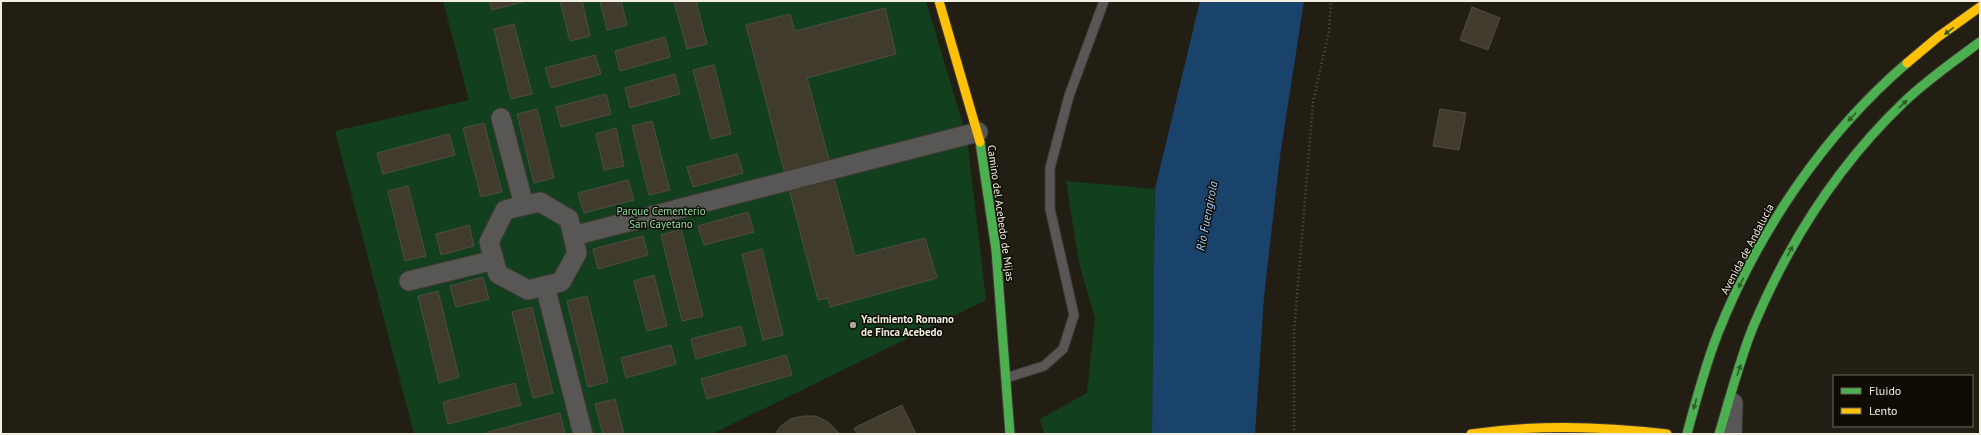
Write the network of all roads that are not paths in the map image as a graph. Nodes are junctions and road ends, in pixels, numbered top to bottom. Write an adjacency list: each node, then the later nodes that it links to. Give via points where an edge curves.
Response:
1 (939, 1): 6 (street, Camino del Acebedo de Mijas)
2 (1104, 1): 12 (lane, via 1069,96 1050,168 1050,209 1074,315 1063,349 1044,366)
3 (1980, 8): 18 (street, Avenida de Andalucía, one-way to 18, via 1919,53 1882,87 1838,132 1799,182 1767,232 1724,319 1699,390)
4 (1980, 42): 13 (street, one-way to 4, via 1753,328 1791,247 1821,198 1863,145 1904,103 1938,73)
5 (501, 118): 7 (street)
6 (978, 132): 8 (street); 12 (street, Camino del Acebedo de Mijas, via 996,250)
7 (524, 205): 8 (street, via 540,202 569,219); 9 (street, via 505,210 489,242)
8 (573, 236): 11 (street, via 577,253 561,282)
9 (494, 260): 10 (street); 11 (street, via 498,274 528,290)
10 (409, 281)
11 (545, 286): 14 (street)
12 (1006, 378): 15 (street, Camino del Acebedo de Mijas)
13 (1734, 385): 19 (street); 20 (street)
14 (583, 434)
15 (1010, 434)
16 (1471, 434): 17 (street, via 1543,426 1621,427)
17 (1667, 434)
18 (1687, 434)
19 (1719, 434)
20 (1732, 434)

